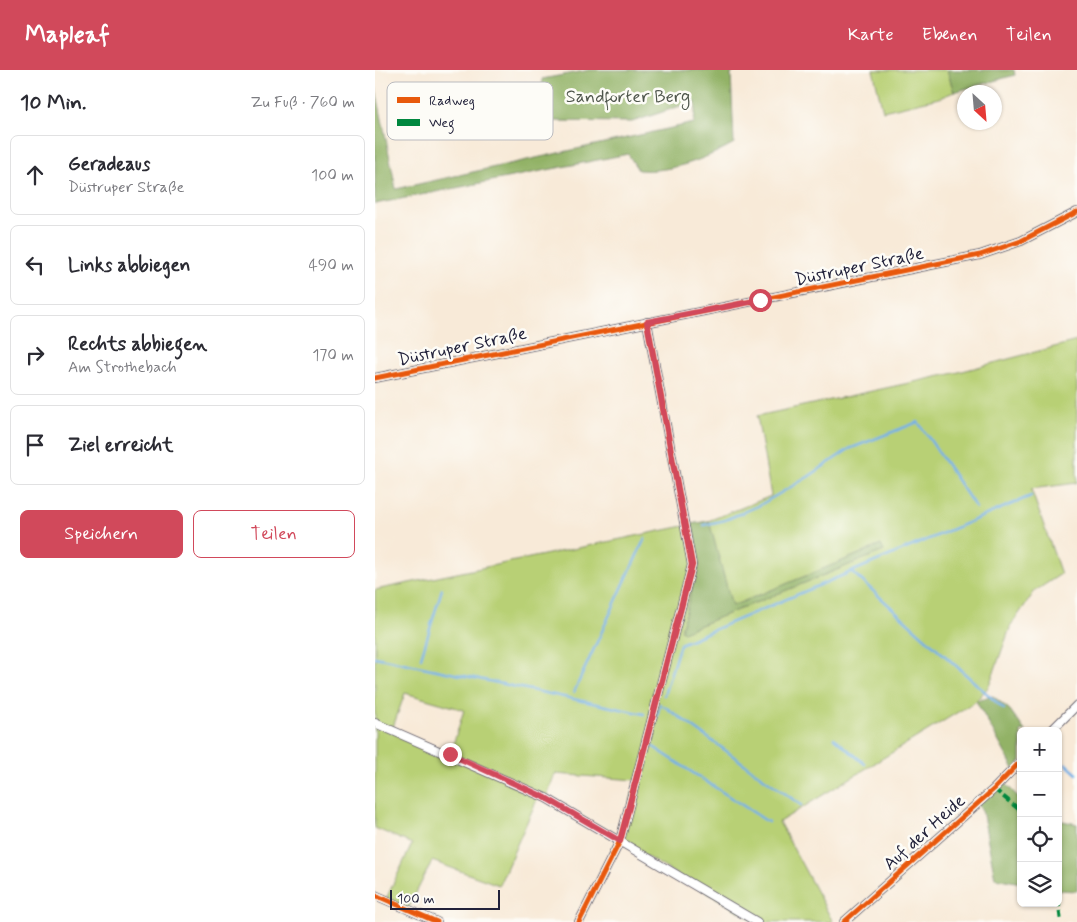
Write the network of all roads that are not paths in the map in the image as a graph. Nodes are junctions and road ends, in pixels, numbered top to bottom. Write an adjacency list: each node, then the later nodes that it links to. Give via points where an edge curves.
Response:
1 (1077, 212): 2 (street, Düstruper Straße, via 1021,241 980,255)
2 (647, 322): 3 (street, Düstruper Straße); 8 (street, via 692,565)
3 (375, 378)
4 (1077, 705): 6 (street)
5 (375, 723): 8 (street, via 546,798)
6 (1055, 727)
7 (1017, 765): 13 (street, Auf der Heide)
8 (620, 841): 11 (street); 12 (street)
9 (375, 895): 10 (street)
10 (437, 922)
11 (579, 922)
12 (757, 922)
13 (844, 922)

